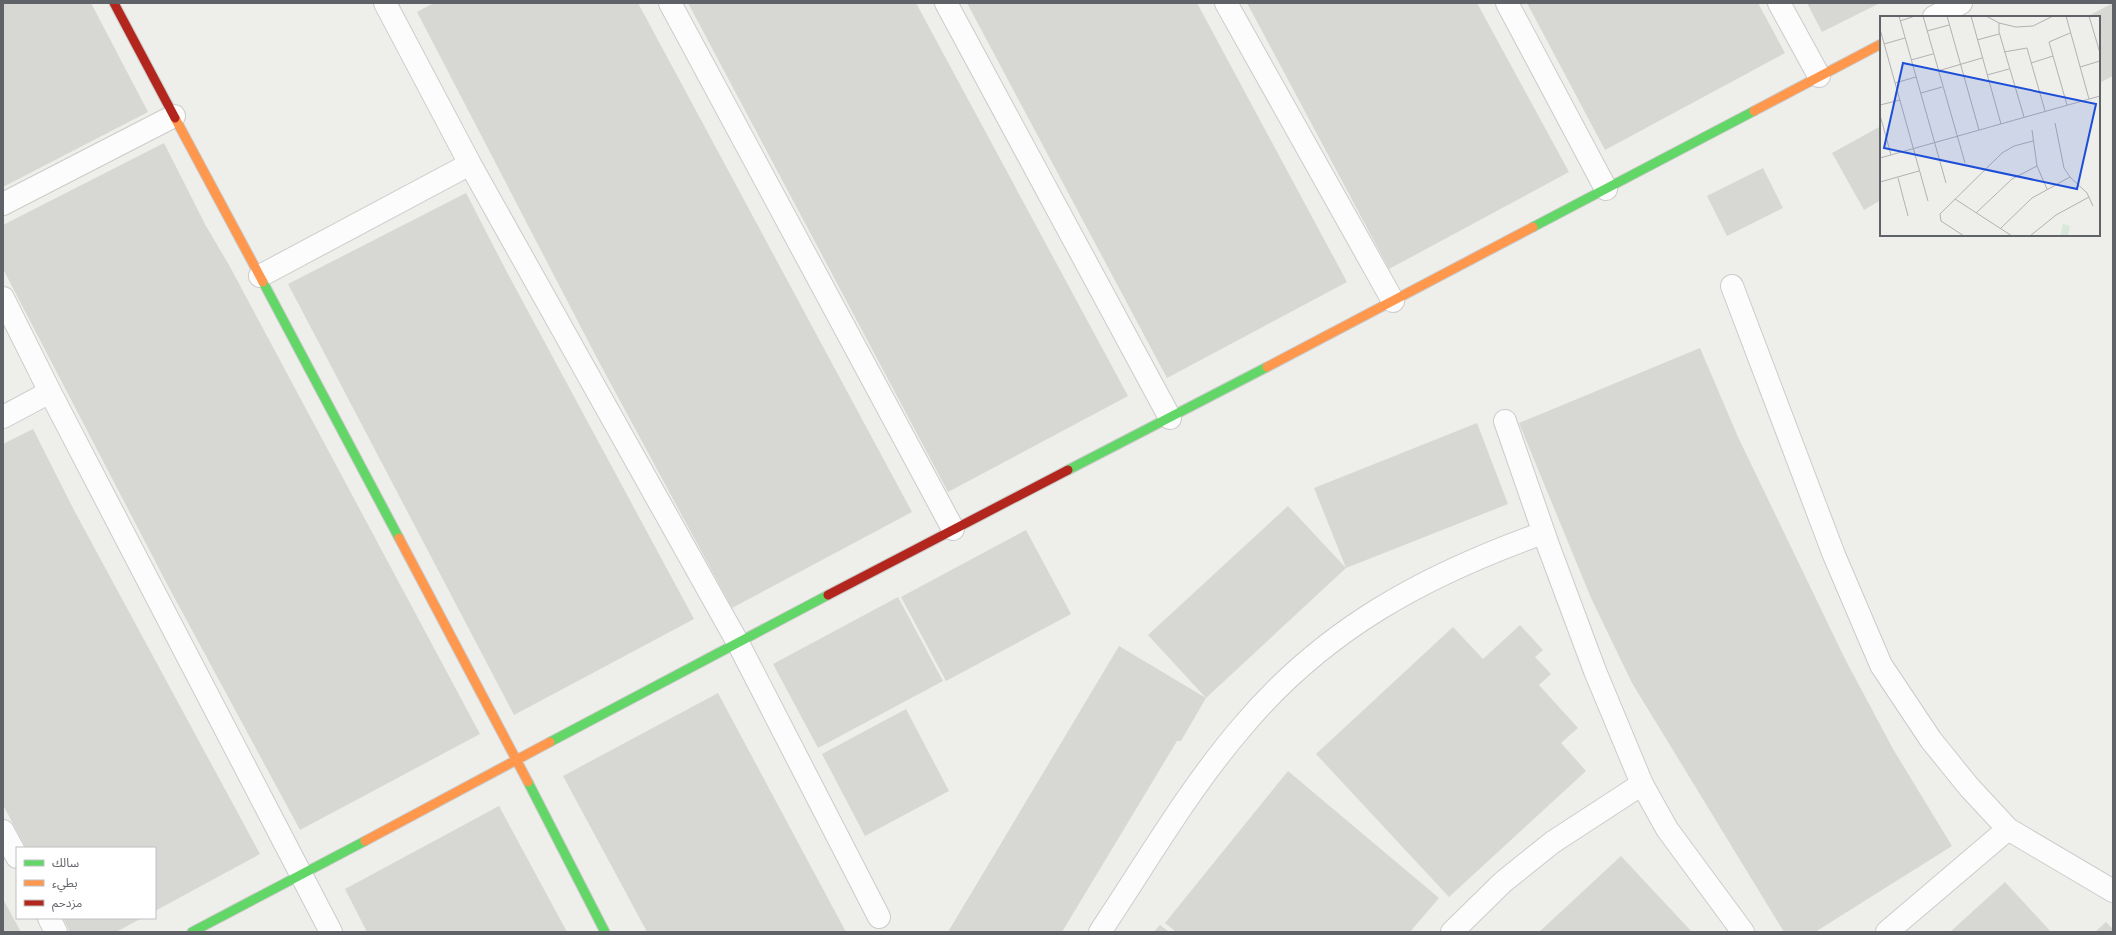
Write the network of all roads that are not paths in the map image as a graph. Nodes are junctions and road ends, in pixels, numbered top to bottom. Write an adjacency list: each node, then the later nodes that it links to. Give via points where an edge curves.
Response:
1 (114, 3): 12 (street)
2 (670, 3): 24 (street)
3 (946, 3): 22 (street)
4 (1226, 3): 19 (street)
5 (1506, 3): 14 (street)
6 (1779, 3): 11 (street)
7 (1961, 3): 9 (street)
8 (388, 4): 13 (street)
9 (1936, 16)
10 (1880, 45): 11 (street)
11 (1819, 76): 14 (street)
12 (174, 116): 15 (street); 16 (street)
13 (470, 164): 16 (street); 26 (street)
14 (1606, 189): 19 (street)
15 (3, 204)
16 (260, 276): 27 (street)
17 (1732, 286): 29 (street, via 1834,555 1881,665 1931,740 1969,787)
18 (3, 298): 20 (street)
19 (1393, 301): 22 (street)
20 (50, 392): 21 (street); 32 (street)
21 (3, 417)
22 (1170, 418): 24 (street)
23 (1505, 421): 25 (street)
24 (953, 529): 26 (street)
25 (1543, 533): 28 (street, via 1595,671); 40 (street, via 1457,566 1407,592 1315,654 1242,726 1205,773)
26 (738, 643): 27 (street); 34 (street)
27 (517, 760): 32 (street); 39 (street)
28 (1642, 784): 41 (street, via 1552,842 1503,882); 42 (street, via 1667,829)
29 (2008, 829): 33 (street); 43 (street)
30 (3, 831): 31 (street)
31 (16, 855)
32 (302, 874): 37 (street); 38 (street)
33 (2113, 891)
34 (879, 917)
35 (50, 919): 36 (street)
36 (56, 932)
37 (192, 932)
38 (331, 932)
39 (605, 932)
40 (1100, 932)
41 (1452, 932)
42 (1743, 932)
43 (1887, 932)

